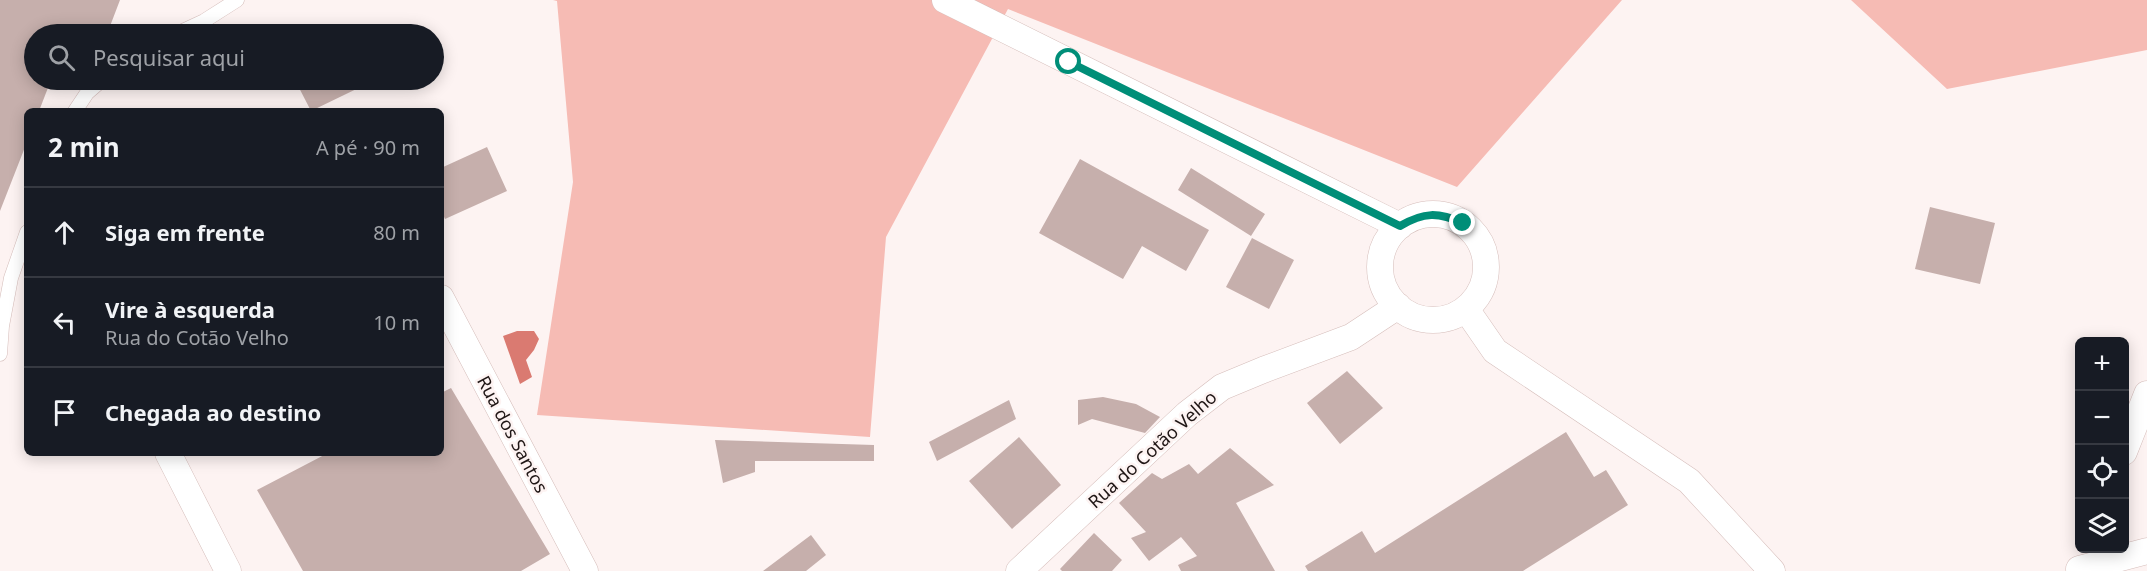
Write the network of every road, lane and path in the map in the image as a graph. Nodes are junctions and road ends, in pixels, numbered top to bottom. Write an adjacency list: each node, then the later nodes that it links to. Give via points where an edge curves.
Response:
1 (237, 0): 3 (lane)
2 (945, 0): 6 (street)
3 (198, 24)
4 (90, 90): 5 (lane)
5 (77, 108)
6 (1400, 226): 10 (street, via 1389,237 1380,266 1388,295); 11 (street, via 1431,214 1463,223 1475,234 1486,265 1484,281)
7 (24, 238): 8 (lane)
8 (5, 276): 12 (lane)
9 (444, 304): 19 (street, Rua dos Santos)
10 (1398, 306): 11 (street, via 1425,319 1454,316); 20 (street, Rua do Cotão Velho, via 1351,337 1222,387 1187,414)
11 (1466, 309): 21 (street, via 1495,351 1689,481)
12 (0, 354)
13 (2147, 394): 14 (street)
14 (2127, 445)
15 (170, 456): 18 (street)
16 (2147, 551): 17 (street)
17 (2080, 563)
18 (228, 571)
19 (585, 571)
20 (1019, 571)
21 (1772, 571)

